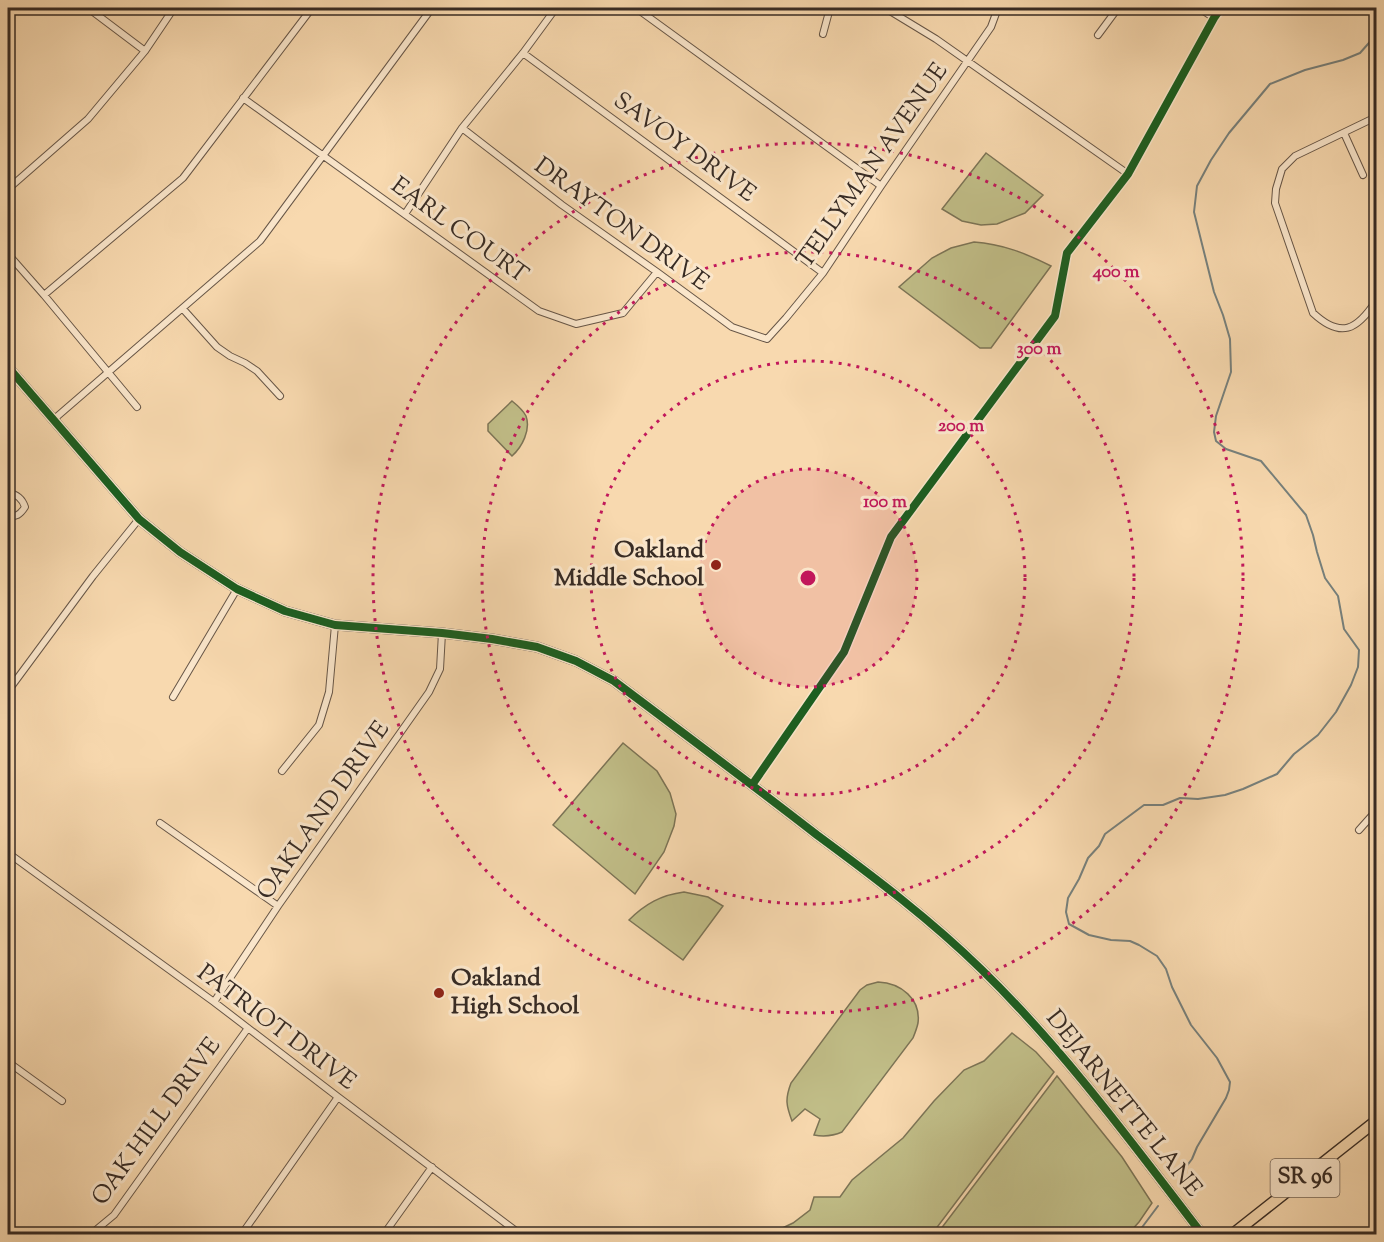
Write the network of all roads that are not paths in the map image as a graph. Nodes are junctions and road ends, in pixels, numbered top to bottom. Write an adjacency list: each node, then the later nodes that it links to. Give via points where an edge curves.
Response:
1 (88, 8): 16 (street)
2 (174, 8): 16 (street)
3 (312, 8): 19 (street)
4 (432, 8): 23 (street)
5 (556, 8): 17 (street)
6 (636, 8): 26 (street)
7 (830, 8): 14 (street)
8 (885, 8): 18 (street)
9 (998, 8): 18 (street, TELLYMAN AVENUE, via 991,27)
10 (1118, 8): 15 (street)
11 (1199, 8): 13 (street)
12 (1221, 8): 13 (street)
13 (1214, 18): 24 (street)
14 (823, 34)
15 (1098, 35)
16 (145, 51): 27 (street, via 88,119)
17 (523, 53): 21 (street); 31 (street, SAVOY DRIVE)
18 (967, 62): 24 (street); 26 (street, TELLYMAN AVENUE)
19 (243, 98): 23 (street, EARL COURT); 32 (street, via 183,178)
20 (1377, 117): 22 (street)
21 (462, 128): 28 (street); 30 (street, DRAYTON DRIVE, via 562,206)
22 (1344, 133): 25 (street); 33 (street, via 1288,161 1278,180 1275,203 1314,313 1328,325 1348,328 1357,324)
23 (324, 156): 28 (street, EARL COURT); 34 (street, via 260,241)
24 (1128, 174): 50 (street, via 1067,253 1054,316 891,537 844,652)
25 (1363, 175)
26 (881, 186): 31 (street, TELLYMAN AVENUE)
27 (8, 189)
28 (405, 214): 30 (street, EARL COURT, via 539,311 576,324 623,313)
29 (8, 254): 32 (street)
30 (657, 272): 35 (street, DRAYTON DRIVE, via 732,327)
31 (823, 273): 35 (street, TELLYMAN AVENUE)
32 (44, 295): 37 (street)
33 (1377, 302)
34 (183, 309): 37 (street); 38 (street, via 217,347 257,371)
35 (767, 339)
36 (8, 367): 40 (main road, DEJARNETTE LANE)
37 (108, 372): 39 (street); 40 (street)
38 (280, 396)
39 (137, 407)
40 (53, 420): 43 (main road, DEJARNETTE LANE)
41 (8, 492): 42 (street, via 16,494 25,507 21,514)
42 (8, 516)
43 (139, 519): 44 (main road, DEJARNETTE LANE); 47 (street)
44 (237, 590): 45 (main road, DEJARNETTE LANE, via 285,611); 48 (street)
45 (335, 625): 46 (main road, DEJARNETTE LANE); 49 (street, via 329,692 319,725)
46 (442, 633): 50 (main road, DEJARNETTE LANE, via 537,647 576,661 614,681); 55 (street, OAKLAND DRIVE, via 440,669 429,692)
47 (8, 691)
48 (173, 697)
49 (282, 771)
50 (752, 785): 67 (main road, DEJARNETTE LANE, via 938,929 981,969 1064,1056)
51 (1377, 811): 53 (street)
52 (160, 823): 55 (street)
53 (1359, 830)
54 (8, 853): 56 (street, PATRIOT DRIVE)
55 (278, 906): 56 (street, OAKLAND DRIVE)
56 (214, 1002): 57 (street, PATRIOT DRIVE)
57 (248, 1028): 59 (street, PATRIOT DRIVE); 64 (street, OAK HILL DRIVE, via 114,1215)
58 (8, 1062): 60 (street)
59 (338, 1097): 62 (street, PATRIOT DRIVE); 63 (street)
60 (62, 1101)
61 (1377, 1121): 68 (main road, SR 96)
62 (432, 1167): 65 (street); 66 (street, PATRIOT DRIVE)
63 (244, 1231)
64 (91, 1234)
65 (384, 1234)
66 (520, 1234)
67 (1203, 1234)
68 (1233, 1234)

